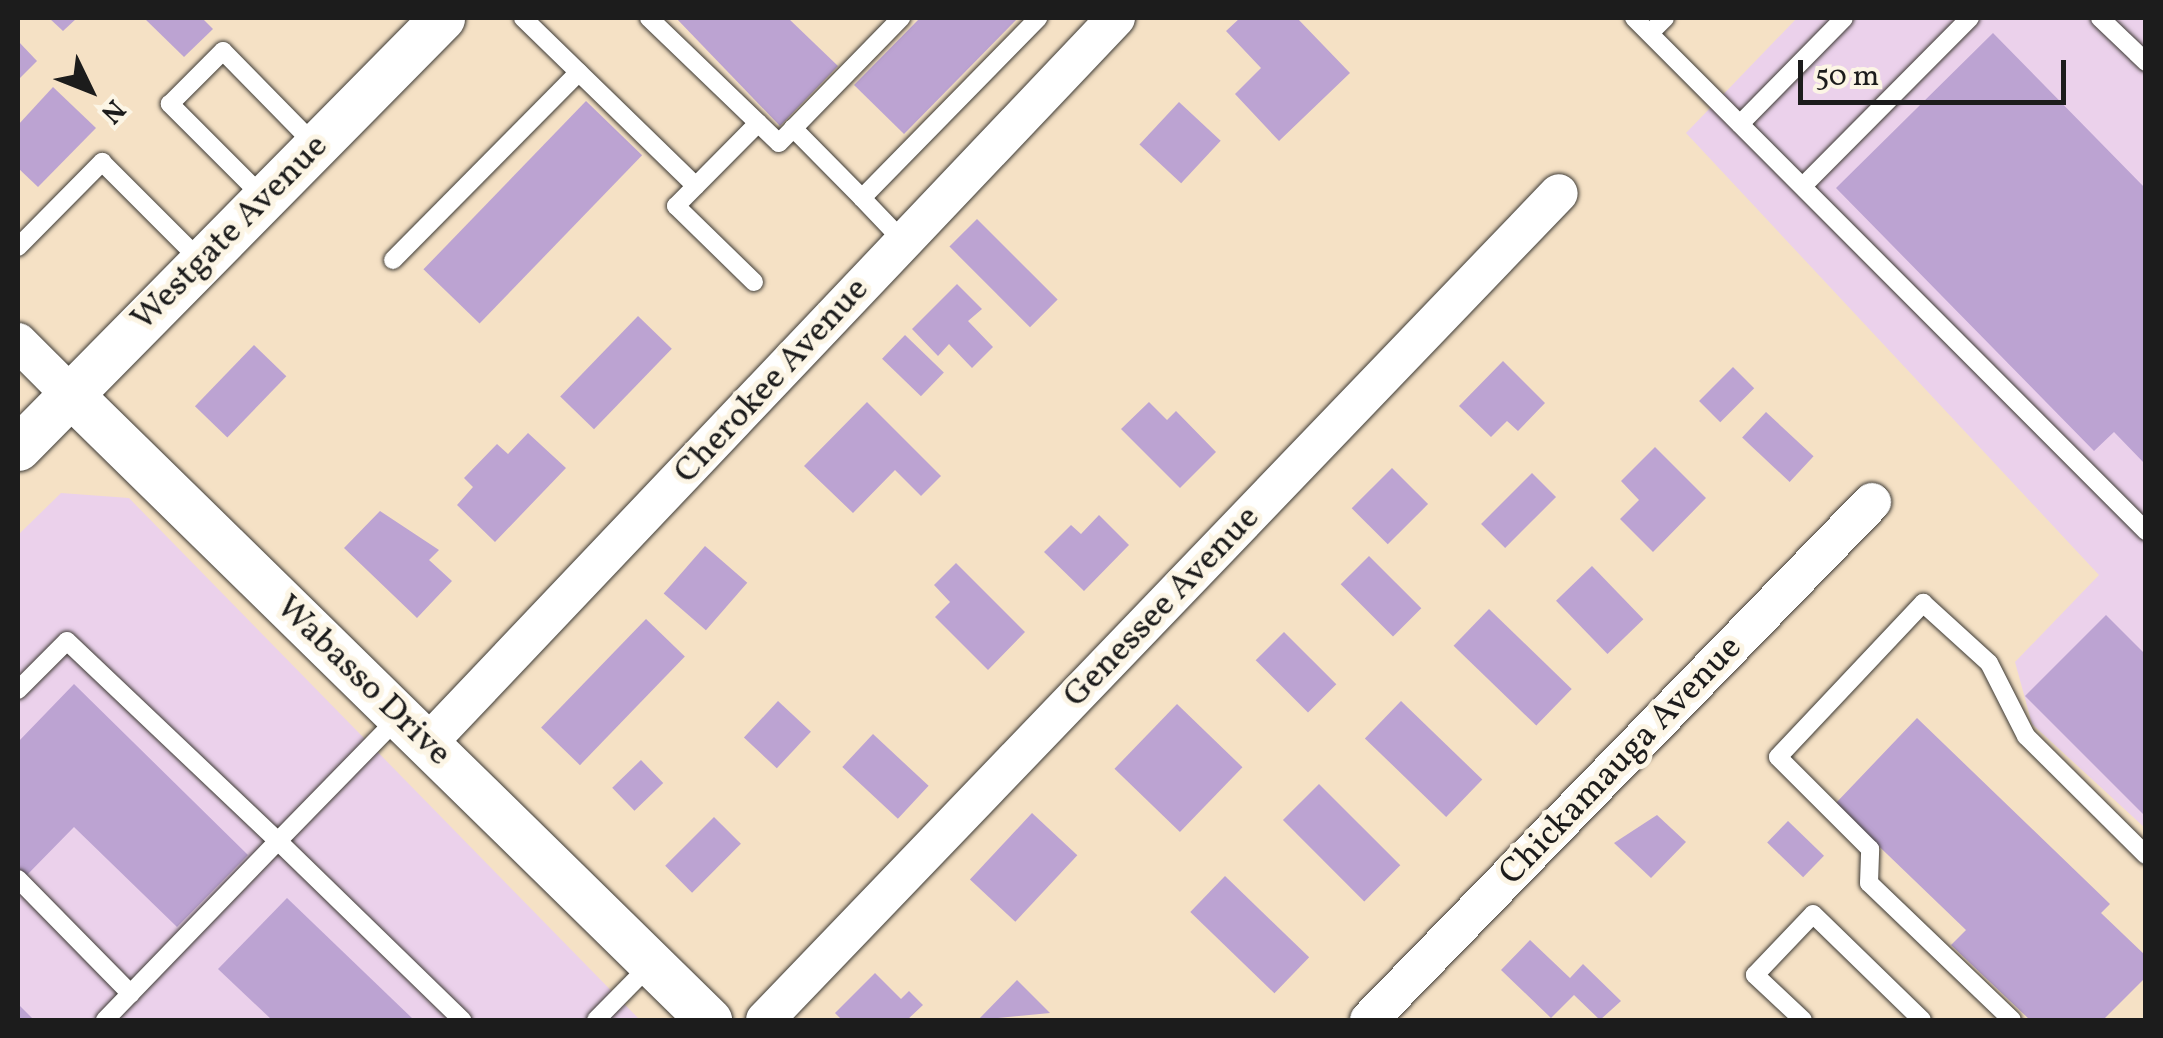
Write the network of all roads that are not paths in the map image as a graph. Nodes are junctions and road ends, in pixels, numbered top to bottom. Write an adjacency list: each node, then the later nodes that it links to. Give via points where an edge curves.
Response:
1 (442, 18): 18 (street, Westgate Avenue)
2 (523, 18): 14 (lane)
3 (649, 18): 15 (lane)
4 (901, 18): 17 (lane)
5 (1038, 18): 23 (lane)
6 (1116, 18): 24 (street, Cherokee Avenue)
7 (1634, 18): 12 (lane)
8 (1665, 18): 12 (lane)
9 (1844, 18): 16 (lane)
10 (1970, 18): 20 (lane)
11 (2100, 18): 13 (lane)
12 (1650, 33): 16 (lane)
13 (2146, 62)
14 (580, 72): 19 (lane); 26 (lane)
15 (758, 123): 17 (lane, via 779,143); 19 (lane)
16 (1740, 124): 20 (lane)
17 (793, 128): 23 (lane)
18 (316, 145): 22 (street, Westgate Avenue); 22 (lane, via 224,51 170,104)
19 (696, 186): 28 (lane, via 676,206)
20 (1803, 186): 33 (lane)
21 (1560, 192): 45 (street, Genessee Avenue)
22 (264, 198): 27 (street, Westgate Avenue)
23 (862, 198): 24 (lane)
24 (904, 242): 35 (street, Cherokee Avenue)
25 (18, 247): 27 (lane, via 102,162)
26 (393, 260)
27 (202, 262): 30 (street, Westgate Avenue)
28 (754, 282)
29 (18, 342): 30 (street, Wabasso Drive)
30 (70, 394): 31 (street, Westgate Avenue); 35 (street, Wabasso Drive)
31 (18, 448)
32 (1872, 502): 46 (street, Chickamauga Avenue)
33 (2146, 531)
34 (18, 690): 36 (lane, via 66,641)
35 (413, 730): 36 (lane); 39 (street, Wabasso Drive)
36 (278, 841): 40 (lane); 42 (lane)
37 (2146, 855): 49 (lane, via 2026,736 1989,663 1924,603 1778,757 1870,849 1869,883)
38 (18, 879): 40 (lane)
39 (651, 964): 43 (lane); 44 (street, Wabasso Drive)
40 (131, 994): 41 (lane)
41 (105, 1020)
42 (462, 1020)
43 (596, 1020)
44 (708, 1020)
45 (765, 1020)
46 (1369, 1020)
47 (1803, 1020): 48 (lane, via 1756,975 1813,914)
48 (1922, 1020)
49 (2012, 1020)

